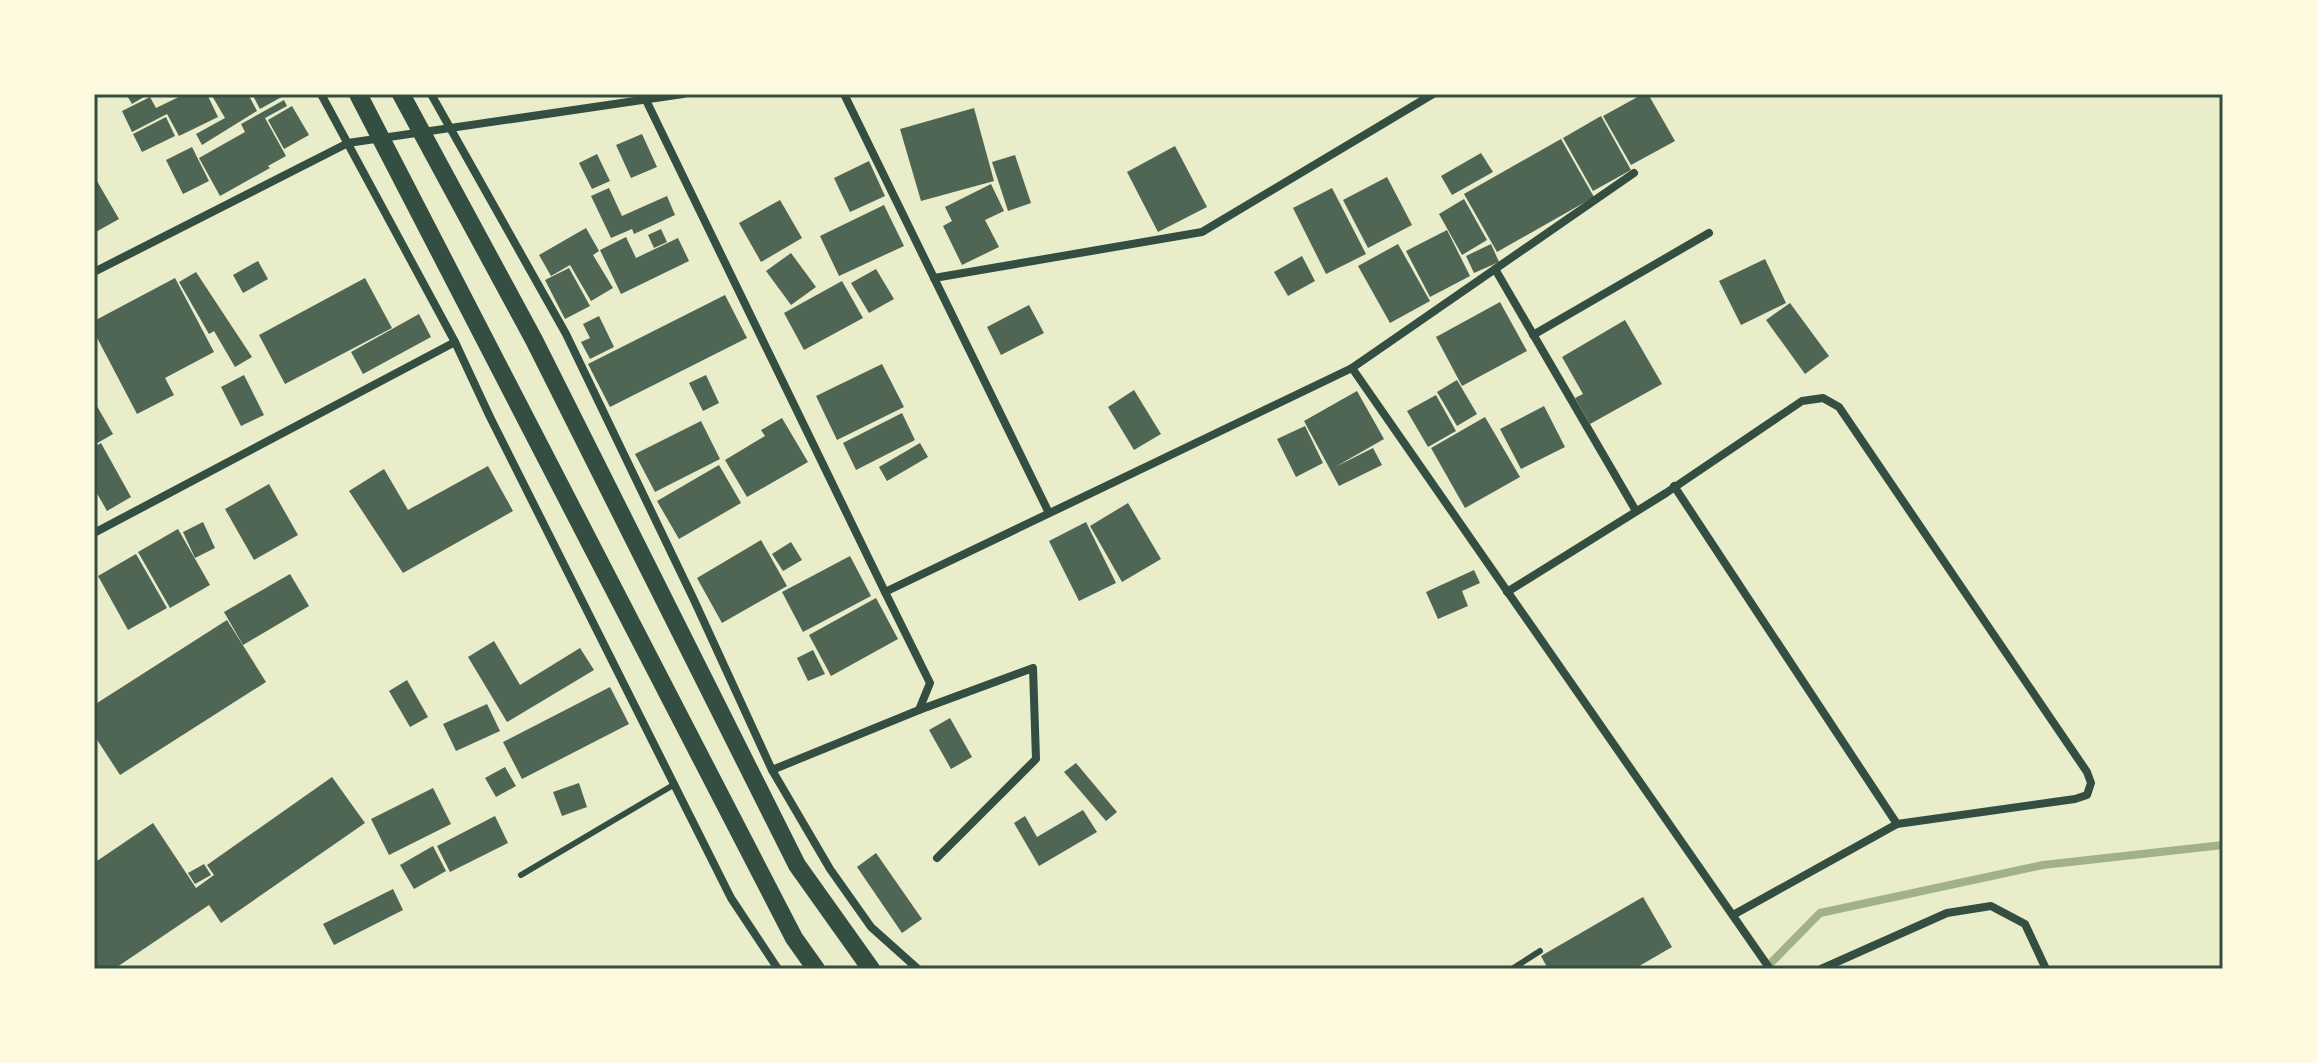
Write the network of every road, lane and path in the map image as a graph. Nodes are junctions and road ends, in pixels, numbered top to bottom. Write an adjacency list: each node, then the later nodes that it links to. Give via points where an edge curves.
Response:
1 (321, 94): 12 (street)
2 (358, 94): 11 (highway)
3 (401, 94): 10 (highway)
4 (431, 94): 9 (street)
5 (683, 94): 8 (street)
6 (844, 94): 17 (street)
7 (1433, 94): 17 (street, via 1202,232)
8 (645, 97): 9 (street); 25 (street)
9 (448, 128): 10 (street); 28 (street, via 566,334)
10 (422, 133): 11 (street); 37 (highway, via 534,340 797,865)
11 (382, 139): 12 (street); 36 (highway, via 794,938)
12 (348, 143): 16 (street); 19 (street)
13 (1634, 173): 15 (street)
14 (1709, 233): 18 (street)
15 (1495, 269): 18 (street); 20 (street)
16 (94, 272)
17 (934, 278): 23 (street)
18 (1533, 335): 22 (street)
19 (455, 342): 24 (street); 29 (street)
20 (1352, 368): 23 (street); 26 (street)
21 (1674, 486): 22 (street); 30 (street); 30 (street, via 1802,401 1823,398 1839,407 2091,783 2087,795 2075,799)
22 (1636, 511): 26 (street)
23 (1049, 513): 25 (street)
24 (94, 533)
25 (885, 592): 27 (street, via 930,683)
26 (1507, 592): 33 (street)
27 (919, 710): 28 (street); 31 (street, via 1033,668 1036,759)
28 (772, 770): 38 (street, via 871,927)
29 (675, 784): 32 (lane); 35 (street, via 731,898)
30 (1897, 824): 33 (street)
31 (937, 858)
32 (521, 875)
33 (1734, 917): 40 (street)
34 (1540, 951): 39 (lane)
35 (778, 969)
36 (816, 969)
37 (871, 969)
38 (918, 969)
39 (1512, 969)
40 (1770, 969)
41 (1821, 969): 42 (street, via 1947,913 1991,906 2025,924)
42 (2046, 969)

